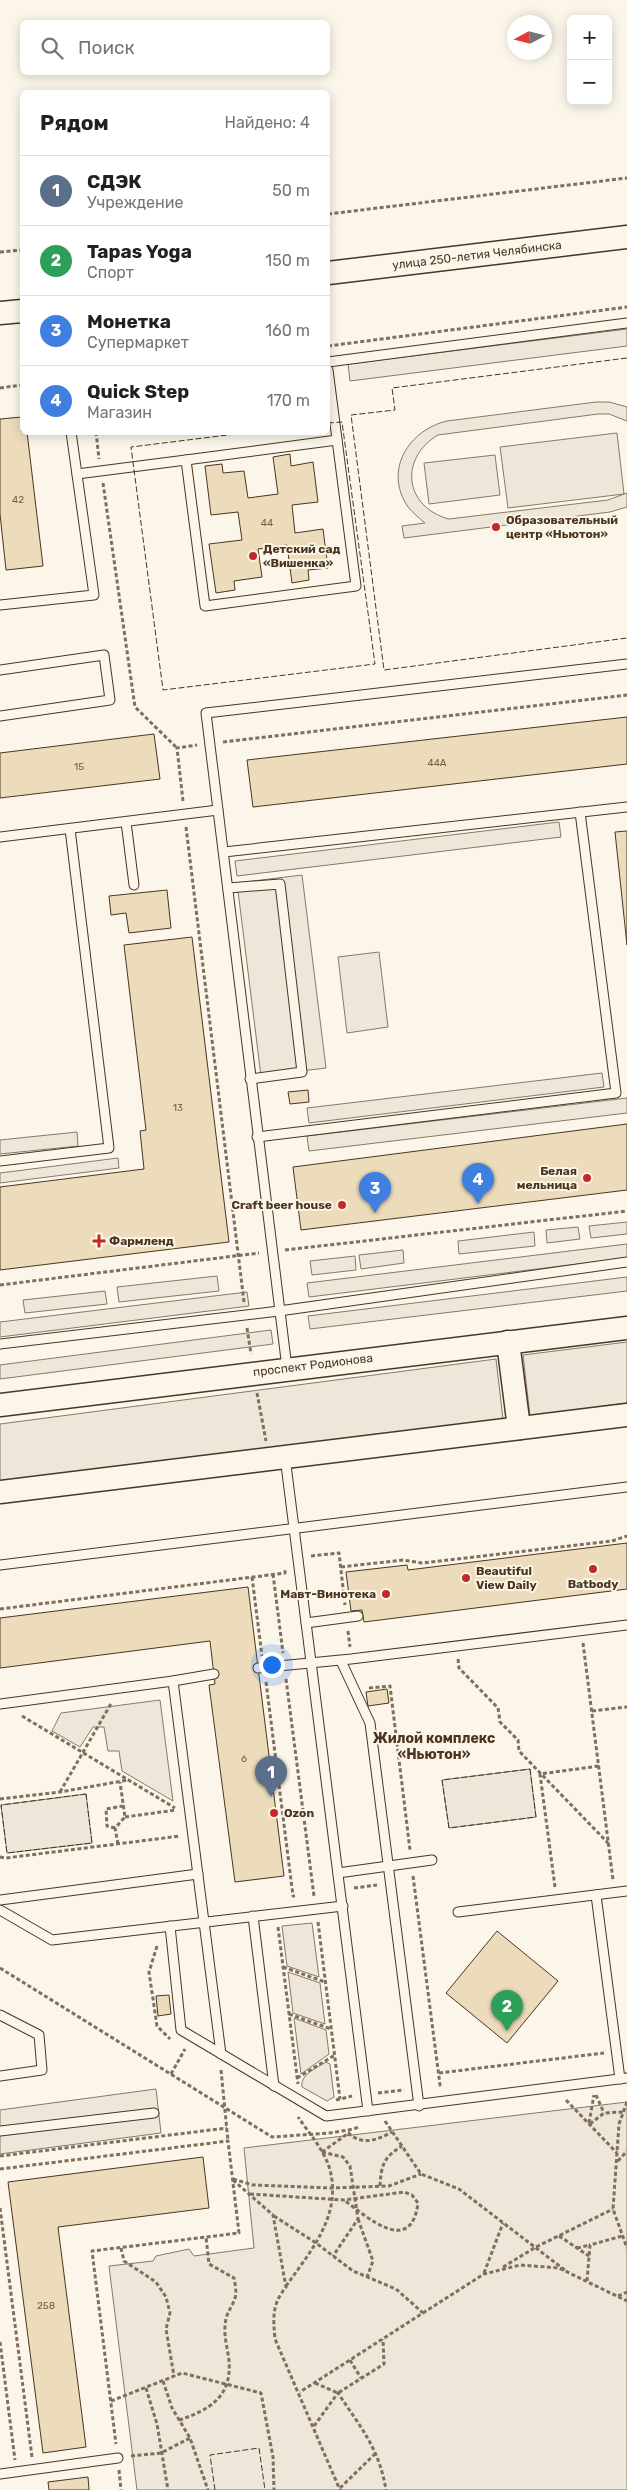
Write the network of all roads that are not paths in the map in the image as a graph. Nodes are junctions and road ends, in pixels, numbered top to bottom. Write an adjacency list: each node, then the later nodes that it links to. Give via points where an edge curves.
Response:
1 (627, 237): 2 (street, улица 250-летия Челябинска)
2 (330, 273)
3 (20, 311): 4 (street)
4 (0, 313)
5 (627, 324): 6 (lane)
6 (330, 362)
7 (330, 386): 9 (lane)
8 (71, 435): 11 (lane)
9 (337, 440): 10 (lane); 10 (lane, via 356,586 224,604 205,606)
10 (186, 460): 11 (lane)
11 (77, 474): 12 (lane, via 94,595)
12 (0, 605)
13 (627, 664): 17 (lane, via 206,713)
14 (0, 670): 15 (lane, via 104,655 110,700)
15 (0, 716)
16 (627, 807): 18 (lane)
17 (218, 810): 19 (lane); 22 (lane)
18 (580, 812): 22 (lane); 26 (lane, via 616,1093)
19 (126, 822): 20 (lane); 23 (lane)
20 (70, 829): 21 (lane); 27 (lane, via 109,1148)
21 (0, 837)
22 (224, 852): 24 (lane)
23 (134, 885)
24 (228, 888): 25 (lane); 25 (lane, via 280,884 302,1072)
25 (250, 1079): 26 (lane)
26 (257, 1137): 29 (lane)
27 (0, 1161)
28 (627, 1262): 29 (lane)
29 (279, 1311): 32 (lane); 33 (lane)
30 (627, 1328): 31 (street, проспект Родионова)
31 (508, 1342): 33 (street, проспект Родионова); 36 (street)
32 (0, 1344)
33 (287, 1368): 34 (street, проспект Родионова)
34 (0, 1405)
35 (627, 1415): 36 (street)
36 (519, 1428): 37 (street)
37 (277, 1458): 39 (street); 40 (lane)
38 (627, 1487): 40 (lane)
39 (0, 1492)
40 (295, 1528): 41 (lane); 43 (lane)
41 (0, 1565)
42 (358, 1616): 43 (lane)
43 (306, 1623): 46 (lane)
44 (627, 1624): 45 (lane)
45 (340, 1660): 46 (lane); 52 (lane, via 370,1724)
46 (311, 1662): 47 (lane); 53 (lane)
47 (261, 1668)
48 (214, 1674): 49 (lane)
49 (173, 1681): 50 (lane); 54 (lane)
50 (0, 1704)
51 (432, 1860): 52 (lane)
52 (389, 1866): 53 (lane); 69 (lane)
53 (338, 1873): 58 (lane)
54 (198, 1874): 57 (lane); 62 (lane)
55 (627, 1891): 56 (lane)
56 (596, 1895): 60 (lane); 67 (lane, via 616,2051)
57 (0, 1900)
58 (343, 1906): 61 (lane); 70 (lane)
59 (0, 1910): 63 (lane, via 52,1940)
60 (458, 1912)
61 (253, 1916): 62 (lane); 68 (lane)
62 (204, 1922): 63 (lane); 65 (lane)
63 (170, 1926): 65 (lane, via 182,2030)
64 (0, 2015): 66 (lane, via 39,2035 42,2070)
65 (221, 2054): 68 (lane)
66 (0, 2076)
67 (623, 2079): 69 (lane)
68 (274, 2086): 70 (lane, via 326,2116)
69 (419, 2106): 70 (lane)
70 (368, 2112)
71 (154, 2113): 72 (lane)
72 (0, 2131)
73 (118, 2458): 74 (lane)
74 (0, 2474)

